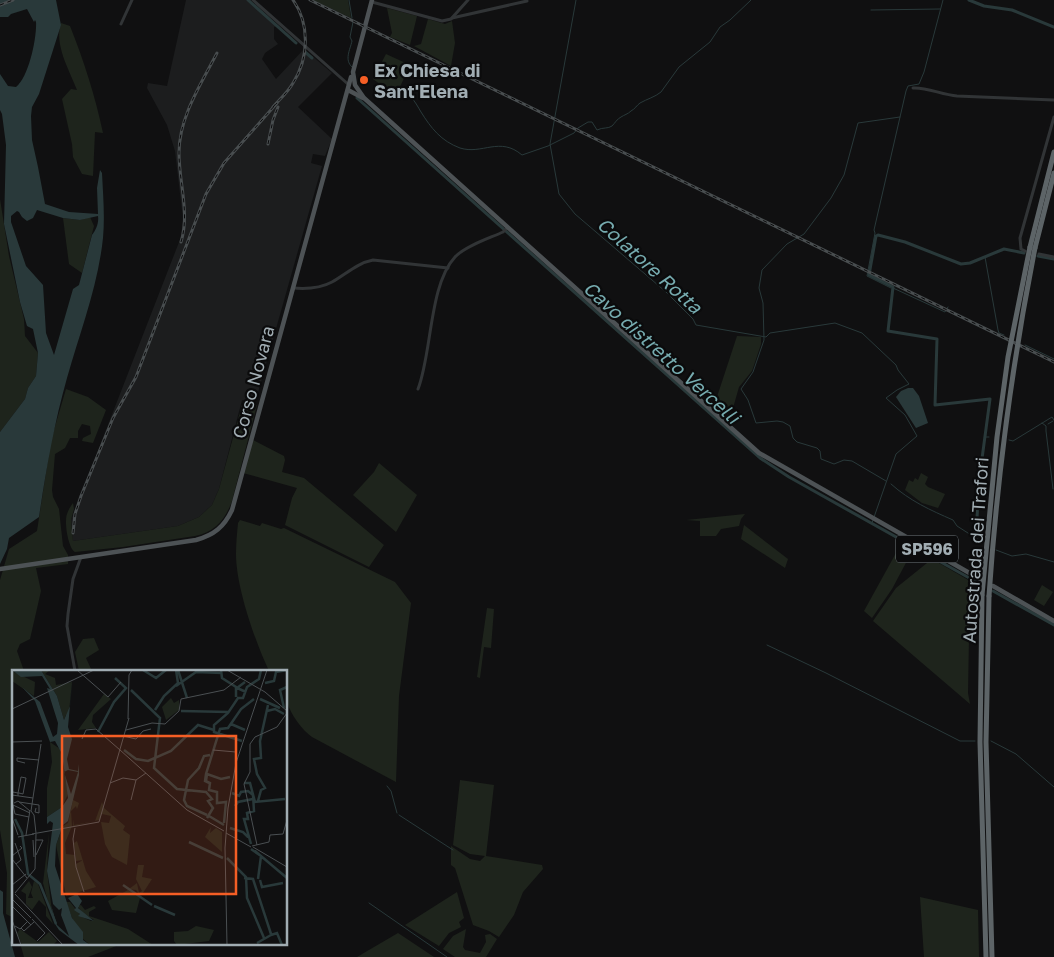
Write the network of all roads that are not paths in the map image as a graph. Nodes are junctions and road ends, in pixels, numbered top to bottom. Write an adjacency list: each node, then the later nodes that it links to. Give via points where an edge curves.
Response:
1 (132, 0): 7 (street)
2 (253, 0): 9 (street)
3 (468, 0): 6 (street)
4 (372, 1): 6 (street, via 442,21); 8 (main road, Corso Novara)
5 (527, 1): 6 (street)
6 (451, 19)
7 (120, 24)
8 (353, 72): 9 (main road, Corso Novara); 11 (main road)
9 (349, 88): 11 (main road); 13 (main road, Corso Novara)
10 (912, 88): 12 (street, via 957,96)
11 (358, 93): 13 (main road); 17 (main road)
12 (1054, 100)
13 (344, 103): 23 (main road, Corso Novara)
14 (1054, 117): 19 (street, via 1020,238 1021,249)
15 (1054, 152): 18 (highway, Autostrada dei Trafori)
16 (1054, 173): 18 (highway, Autostrada dei Trafori)
17 (507, 228): 22 (street, via 461,252); 27 (main road, SP596, via 767,458)
18 (1033, 248): 29 (highway, Autostrada dei Trafori, bridge, via 1003,438)
19 (1025, 251)
20 (1038, 254): 21 (street)
21 (1054, 257)
22 (448, 268): 23 (street, via 373,260 330,283); 24 (street, via 430,326)
23 (293, 288): 25 (main road, Corso Novara, via 232,510 224,524 196,540)
24 (418, 389)
25 (81, 557): 26 (main road, Corso Novara); 31 (street, via 73,579 68,614)
26 (0, 569)
27 (980, 579)
28 (993, 586): 30 (main road)
29 (985, 595): 32 (highway, Autostrada dei Trafori, via 980,732); 33 (highway, Autostrada dei Trafori)
30 (1054, 621)
31 (75, 670)
32 (986, 957)
33 (992, 957)

